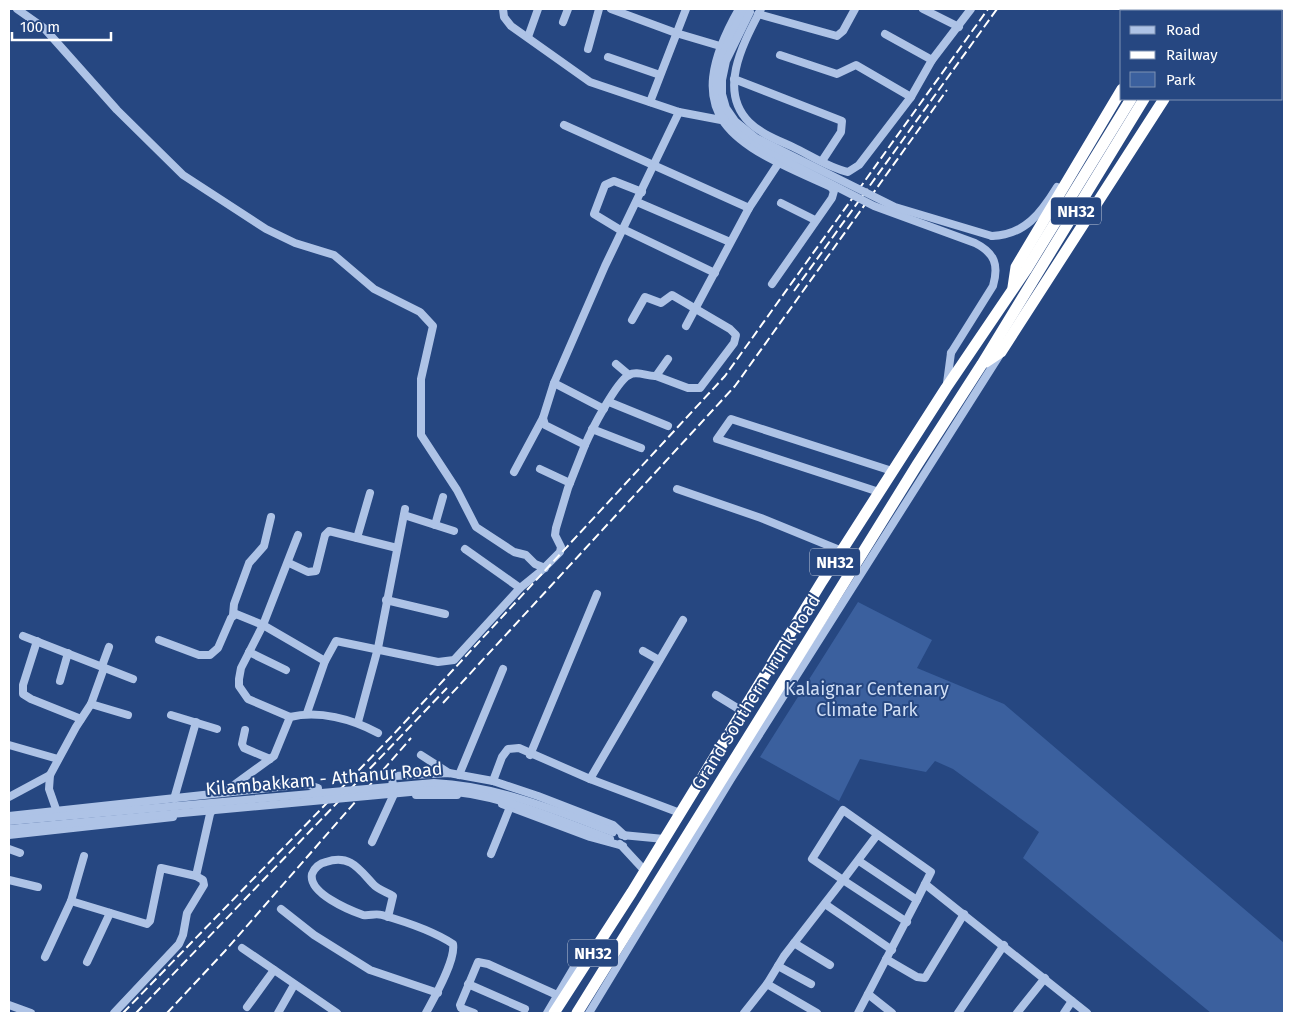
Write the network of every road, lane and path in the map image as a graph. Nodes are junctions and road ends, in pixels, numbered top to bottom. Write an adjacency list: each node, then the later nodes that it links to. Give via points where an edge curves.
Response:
1 (17, 9): 87 (street, via 44,28 117,110 183,175 266,229 334,255 374,289 420,312 433,326 421,379 421,435 457,490 476,528)
2 (503, 9): 20 (street, via 507,22)
3 (538, 9): 20 (street)
4 (568, 9): 16 (street)
5 (599, 9): 22 (street)
6 (611, 9): 18 (street)
7 (686, 9): 18 (street)
8 (738, 9): 21 (street); 63 (street, bridge, via 716,84 723,115 738,132 874,206 975,243 988,249 992,255 993,286 951,353)
9 (752, 9): 37 (street, bridge, via 726,61 722,80 726,108 735,121 756,138 895,207 992,236 1016,232 1042,211)
10 (855, 9): 15 (street, via 844,31 837,36)
11 (923, 9): 17 (street)
12 (971, 9): 17 (street)
13 (1162, 9): 14 (street)
14 (1168, 10)
15 (760, 11): 27 (street, via 740,56)
16 (563, 22)
17 (959, 27): 25 (street)
18 (676, 33): 21 (street); 26 (street)
19 (885, 34): 25 (street)
20 (528, 37): 33 (street, via 590,82)
21 (720, 46): 35 (street, via 713,66 712,89)
22 (588, 49)
23 (780, 55): 29 (street, via 837,74 856,65)
24 (608, 57): 26 (street)
25 (932, 60): 29 (street)
26 (660, 75): 33 (street)
27 (734, 79): 38 (street, via 735,99 750,123); 38 (street, via 842,121 840,132)
28 (1120, 92): 37 (highway)
29 (910, 97): 41 (street)
30 (1130, 100): 52 (highway, NH32)
31 (1143, 100): 59 (highway, NH32)
32 (1163, 100): 56 (highway)
33 (650, 102): 34 (street)
34 (679, 112): 35 (street); 40 (street)
35 (721, 120): 39 (street, via 740,139)
36 (564, 125): 40 (street)
37 (1095, 135): 52 (highway, via 1016,267)
38 (822, 161): 41 (street)
39 (778, 164): 42 (street); 46 (street)
40 (654, 165): 43 (street); 46 (street)
41 (851, 172): 42 (street)
42 (834, 191): 47 (street)
43 (642, 192): 44 (street); 48 (street, via 614,180 605,185 594,214)
44 (636, 202): 48 (street); 49 (street)
45 (781, 203): 47 (street)
46 (749, 208): 49 (street)
47 (815, 220): 51 (street)
48 (622, 230): 50 (street); 62 (street)
49 (730, 242): 50 (street)
50 (715, 273): 53 (street)
51 (772, 284)
52 (1013, 289): 63 (highway, Grand Southern Trunk Road / NH32)
53 (695, 308): 54 (street, via 672,295 661,303 645,296); 55 (street); 61 (street, via 734,332 734,343 700,388 688,388)
54 (632, 320)
55 (686, 326)
56 (1001, 352): 59 (highway); 194 (street, via 731,779)
57 (668, 359): 61 (street)
58 (616, 364): 60 (street)
59 (982, 364): 203 (highway, Grand Southern Trunk Road / NH32)
60 (629, 375): 61 (street); 64 (street)
61 (656, 376)
62 (554, 383): 64 (street); 65 (street)
63 (946, 388): 72 (highway, Grand Southern Trunk Road / NH32)
64 (606, 406): 66 (street); 67 (street)
65 (543, 418): 68 (street, via 545,425); 71 (street)
66 (668, 426)
67 (592, 429): 68 (street); 69 (street)
68 (585, 445): 73 (street)
69 (641, 448)
70 (540, 469): 73 (street)
71 (514, 472)
72 (892, 472): 75 (highway, Grand Southern Trunk Road / NH32); 75 (street, via 731,419 716,439)
73 (570, 483): 87 (street, via 556,528 561,548)
74 (677, 489): 85 (street)
75 (879, 492): 85 (highway, Grand Southern Trunk Road / NH32)
76 (370, 493): 82 (street)
77 (443, 497): 79 (street)
78 (271, 517): 92 (street, via 264,546 248,563)
79 (435, 525): 80 (street); 83 (street, via 405,512)
80 (454, 531)
81 (298, 535): 86 (street)
82 (356, 538): 83 (street); 86 (street, via 327,532 314,572)
83 (398, 548): 90 (street)
84 (465, 549): 88 (street)
85 (842, 551): 112 (highway, Grand Southern Trunk Road / NH32)
86 (289, 563): 94 (street)
87 (545, 568): 88 (street)
88 (520, 588): 99 (street, via 454,660 438,662)
89 (597, 594): 124 (street)
90 (386, 600): 91 (street); 99 (street)
91 (445, 614)
92 (233, 615): 94 (street); 96 (street, via 218,648 210,655 199,655)
93 (683, 620): 103 (street)
94 (263, 625): 101 (street); 104 (street)
95 (23, 636): 97 (street)
96 (159, 640)
97 (37, 642): 102 (street); 117 (street, via 22,694)
98 (109, 647): 105 (street)
99 (378, 648): 104 (street, via 336,641); 119 (street)
100 (643, 651): 103 (street)
101 (249, 652): 107 (street); 116 (street, via 238,679 242,693 256,704)
102 (68, 653): 105 (street); 109 (street)
103 (659, 660): 131 (street)
104 (325, 662): 113 (street)
105 (103, 667): 108 (street); 111 (street)
106 (503, 669): 129 (street)
107 (286, 670)
108 (133, 678)
109 (60, 680)
110 (716, 694): 112 (street)
111 (91, 704): 114 (street); 117 (street)
112 (742, 712): 139 (highway, Grand Southern Trunk Road / NH32)
113 (307, 713): 116 (street); 119 (street)
114 (128, 715)
115 (170, 715): 118 (street)
116 (290, 717): 127 (street)
117 (81, 719): 126 (street)
118 (196, 722): 120 (street); 136 (street)
119 (358, 722): 122 (street)
120 (217, 729)
121 (245, 730): 127 (street, via 244,748)
122 (378, 733)
123 (9, 745): 126 (street)
124 (530, 754): 131 (street); 132 (street, via 518,748 508,749)
125 (421, 755): 128 (street)
126 (58, 759): 130 (street)
127 (270, 759): 133 (street)
128 (448, 773): 129 (street); 134 (street, via 395,776 392,780)
129 (459, 774): 132 (street)
130 (50, 775): 135 (street); 138 (street, via 49,789)
131 (590, 779): 139 (street)
132 (493, 781): 147 (street, via 613,825)
133 (222, 794): 136 (street); 140 (street); 140 (street, via 306,784 318,788 314,801 310,803)
134 (394, 794): 137 (street, via 458,795); 149 (street)
135 (9, 797)
136 (174, 799): 138 (street)
137 (510, 807): 150 (street); 153 (street)
138 (56, 809): 141 (street)
139 (680, 813): 148 (highway, Grand Southern Trunk Road / NH32)
140 (210, 814): 144 (street); 157 (street)
141 (9, 816)
142 (9, 822): 145 (street, Kilambakkam - Athanur Road, bridge, via 434,783 505,793)
143 (9, 829): 145 (street, Kilambakkam - Athanur Road, bridge, via 440,790 508,801)
144 (9, 835)
145 (612, 835): 147 (street, Kilambakkam - Athanur Road); 150 (street, Kilambakkam - Athanur Road)
146 (878, 835): 155 (street); 159 (street, via 843,810 812,859); 160 (street, via 931,872)
147 (625, 836): 148 (street, Kilambakkam - Athanur Road)
148 (664, 839): 156 (highway, NH32)
149 (372, 842)
150 (623, 846): 156 (street, Kilambakkam - Athanur Road)
151 (9, 849): 152 (street)
152 (20, 853)
153 (491, 854)
154 (84, 856): 163 (street)
155 (859, 860): 159 (street); 162 (street)
156 (644, 870): 170 (highway, NH32)
157 (196, 876): 166 (street, via 161,868 147,924); 196 (street, via 203,880 204,885 187,913 181,941)
158 (9, 880): 161 (street)
159 (843, 880): 164 (street); 169 (street)
160 (925, 884): 162 (street); 167 (street)
161 (38, 887)
162 (917, 900): 169 (street)
163 (70, 901): 166 (street); 175 (street)
164 (824, 904): 171 (street); 174 (street)
165 (281, 909): 186 (street, via 314,935 370,970)
166 (110, 914): 177 (street)
167 (964, 914): 172 (street); 176 (street, via 925,978 917,977)
168 (388, 917): 168 (street, via 393,896 375,886 358,866 330,860 313,872 315,886 328,898 362,914); 186 (street, via 453,944 453,953)
169 (907, 922): 174 (street)
170 (602, 940): 188 (street, via 576,964); 202 (highway, NH32)
171 (794, 943): 178 (street); 179 (street)
172 (1004, 945): 181 (street); 209 (street)
173 (242, 948): 180 (street)
174 (892, 950): 176 (street)
175 (45, 957)
176 (886, 959): 187 (street)
177 (87, 962)
178 (830, 964)
179 (778, 966): 183 (street); 184 (street)
180 (274, 970): 185 (street); 191 (street)
181 (1045, 978): 189 (street); 210 (street)
182 (468, 984): 188 (street, via 475,964 483,962); 192 (street); 200 (street, via 460,1005)
183 (767, 984): 205 (street); 206 (street)
184 (810, 984)
185 (294, 986): 193 (street); 197 (street)
186 (438, 993): 199 (street)
187 (868, 994): 207 (street); 208 (street)
188 (557, 995): 201 (street)
189 (1072, 1001): 211 (street); 212 (street)
190 (9, 1005): 195 (street)
191 (247, 1008)
192 (525, 1009)
193 (328, 1011): 198 (street)
194 (590, 1011): 204 (street)
195 (31, 1013)
196 (114, 1013)
197 (278, 1013)
198 (336, 1013)
199 (426, 1013)
200 (474, 1013)
201 (547, 1013)
202 (554, 1013)
203 (578, 1013)
204 (600, 1013)
205 (744, 1013)
206 (817, 1013)
207 (858, 1013)
208 (892, 1013)
209 (958, 1013)
210 (1017, 1013)
211 (1064, 1013)
212 (1088, 1013)

